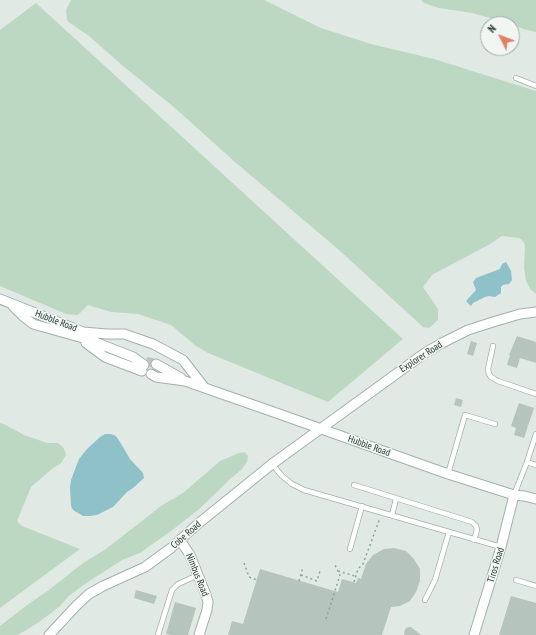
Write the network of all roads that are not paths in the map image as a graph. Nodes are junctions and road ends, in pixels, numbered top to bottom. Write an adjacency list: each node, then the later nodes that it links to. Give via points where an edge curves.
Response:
1 (516, 78): 2 (lane)
2 (536, 86)
3 (0, 299): 4 (street, Hubble Road)
4 (11, 304): 6 (street, Hubble Road, via 33,324); 9 (street, Hubble Road, via 82,332 124,334 153,344 183,360)
5 (536, 312): 12 (street, Explorer Road, via 520,314 468,330 442,343)
6 (78, 337): 6 (street, Hubble Road, via 105,356 144,366 133,357)
7 (493, 346): 10 (lane, via 489,374 498,381)
8 (185, 381): 8 (street, Hubble Road, via 156,377 154,369 175,375); 9 (street, Hubble Road)
9 (204, 387): 12 (street, Hubble Road)
10 (536, 394)
11 (495, 424): 17 (lane, via 465,415)
12 (320, 429): 15 (street, Cobe Road); 17 (street, Hubble Road)
13 (536, 434): 14 (lane)
14 (527, 462): 16 (lane); 19 (lane)
15 (272, 464): 22 (lane, via 282,476 304,490); 25 (street, Cobe Road)
16 (536, 465)
17 (448, 474): 19 (street, Hubble Road)
18 (354, 485): 20 (lane)
19 (514, 495): 21 (street, Hubble Road); 27 (street, Tiros Road)
20 (396, 499): 23 (lane); 26 (lane, via 472,522 477,530)
21 (536, 499)
22 (362, 506): 23 (lane); 28 (lane)
23 (392, 515): 24 (lane)
24 (449, 532): 26 (lane); 32 (lane)
25 (180, 540): 29 (street, Nimbus Road, via 190,555); 33 (street, Cobe Road, via 145,567 89,594)
26 (474, 540): 27 (lane)
27 (501, 547): 36 (street, Tiros Road)
28 (350, 548)
29 (198, 575): 34 (lane, via 178,584 172,590); 35 (street, Nimbus Road, via 208,602)
30 (516, 580): 31 (lane)
31 (536, 586)
32 (425, 600)
33 (49, 635)
34 (158, 635)
35 (199, 635)
36 (474, 635)

